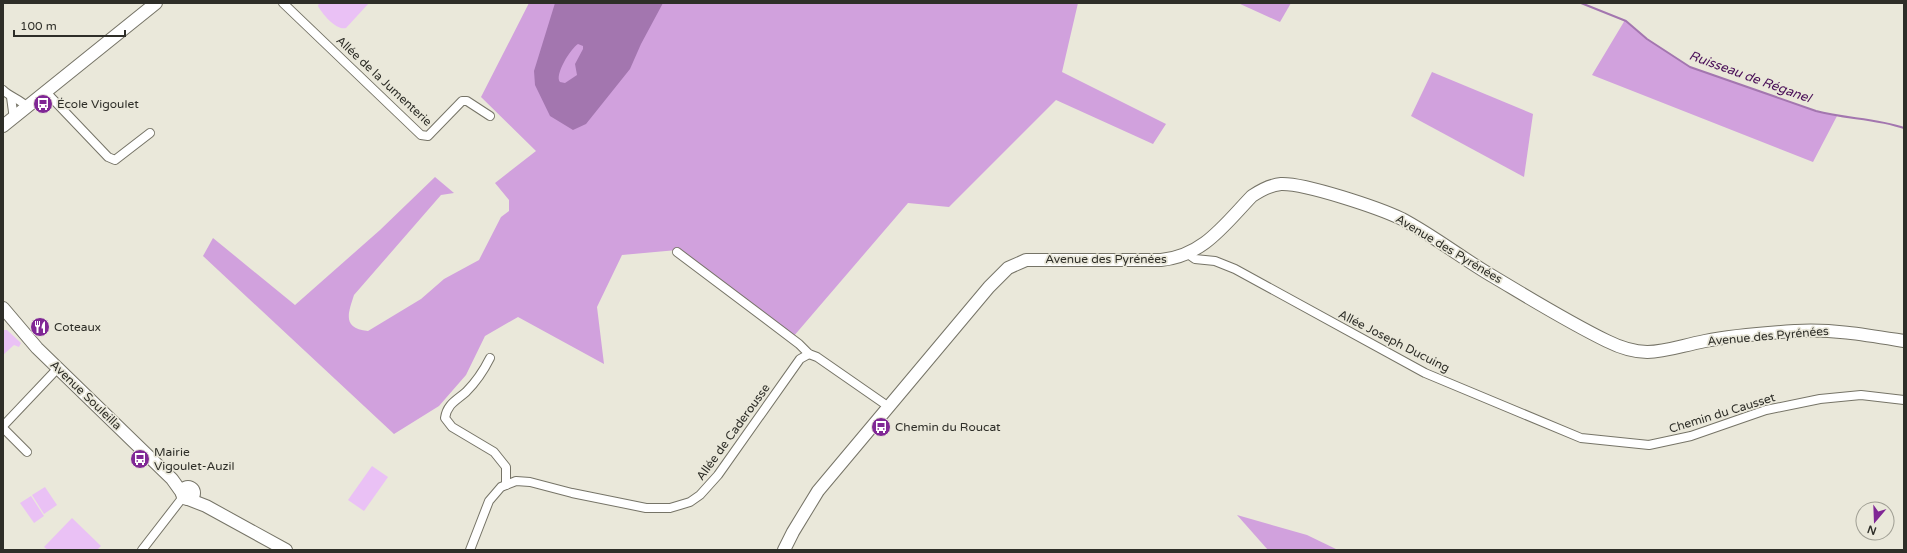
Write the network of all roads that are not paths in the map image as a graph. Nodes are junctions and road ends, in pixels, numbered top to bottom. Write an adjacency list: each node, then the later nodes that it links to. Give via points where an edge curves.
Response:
1 (156, 3): 4 (street)
2 (283, 3): 8 (street, Allée de la Jumenterie, via 421,135 428,136 462,101 467,101)
3 (3, 90): 5 (street)
4 (46, 92): 6 (street); 10 (street, via 108,157 115,160)
5 (11, 97): 6 (street); 7 (street)
6 (27, 107): 7 (street)
7 (16, 116): 9 (street)
8 (490, 116)
9 (3, 126)
10 (150, 133)
11 (676, 252): 15 (street)
12 (1188, 254): 14 (street, Avenue des Pyrénées, via 1216,235 1259,191 1273,186 1290,185 1353,201 1401,219 1560,316 1605,340 1634,351 1656,353 1730,337 1822,330); 19 (street, Avenue des Pyrénées, via 1161,260 1026,260 1014,264 989,287); 21 (street, Allée Joseph Ducuing, via 1195,259 1215,261 1235,269 1425,373 1558,429)
13 (3, 308): 17 (street, Avenue Souleilla, via 25,336)
14 (1904, 341)
15 (809, 354): 19 (street, via 818,357); 23 (street, Allée de Caderousse, via 800,359 711,485 681,506 659,510 530,482 516,481)
16 (490, 358): 23 (street, via 484,370 466,392 447,408 445,418 452,427 494,452 506,466)
17 (58, 368): 20 (street); 24 (street, Avenue Souleilla)
18 (1904, 400): 21 (street, Chemin du Causset, via 1861,395 1820,399 1766,410 1675,441 1638,445)
19 (889, 407): 28 (street, Avenue des Pyrénées, via 818,491)
20 (3, 427): 22 (street)
21 (1594, 440)
22 (27, 452)
23 (506, 485): 27 (street, via 494,493 489,501)
24 (187, 494): 25 (street); 26 (street)
25 (142, 550)
26 (286, 550)
27 (470, 550)
28 (784, 550)

